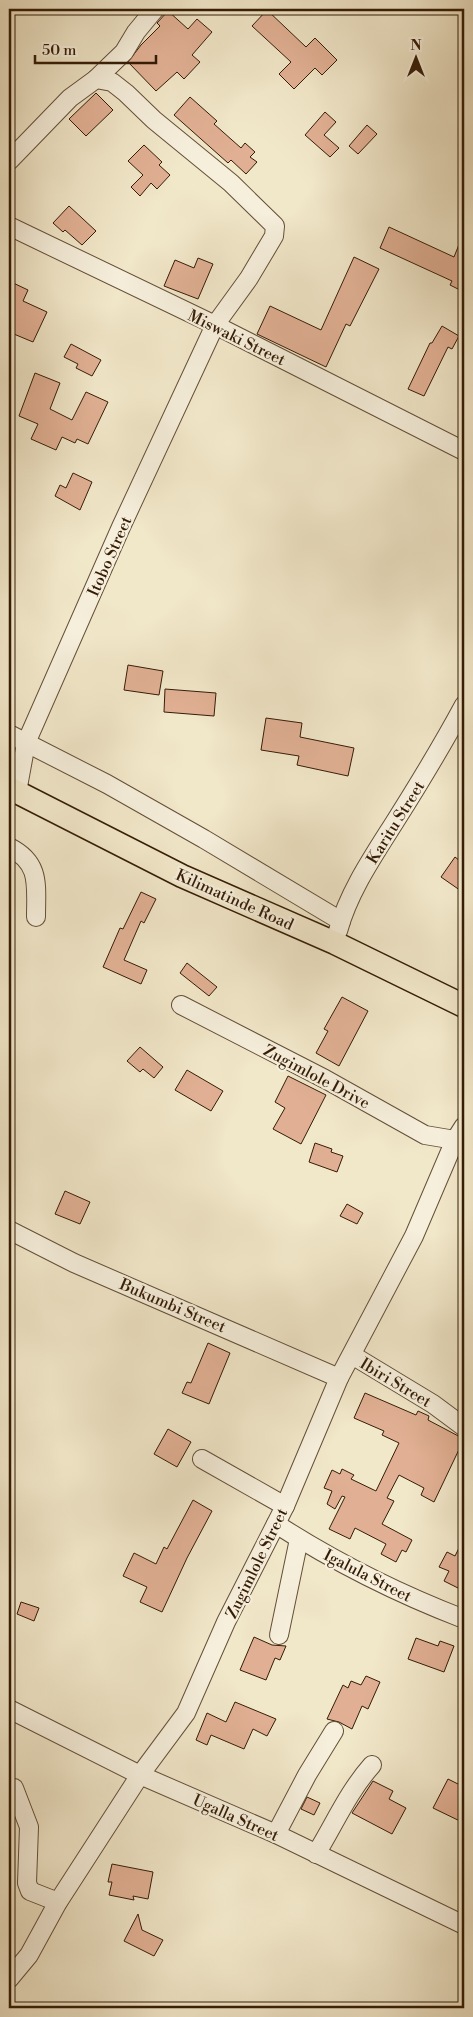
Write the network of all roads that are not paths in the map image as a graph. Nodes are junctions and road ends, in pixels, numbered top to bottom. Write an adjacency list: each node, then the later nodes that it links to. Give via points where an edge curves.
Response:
1 (156, 9): 2 (street, via 124,52)
2 (96, 79): 3 (street, via 70,98); 5 (street, Itobo Street, via 112,82 126,93 275,226 274,236 249,278)
3 (9, 162)
4 (9, 226): 5 (street, Miswaki Street)
5 (215, 325): 6 (street, Miswaki Street); 9 (street, Itobo Street)
6 (464, 450)
7 (464, 705): 13 (street, Karitu Street, via 364,872)
8 (9, 734): 9 (street)
9 (26, 743): 10 (street, Itobo Street); 13 (street, via 107,784)
10 (13, 790): 14 (main road, Kilimatinde Road, via 182,876)
11 (9, 847): 12 (street, via 22,853 31,864 36,881)
12 (36, 916)
13 (341, 921): 14 (street, Karitu Street)
14 (335, 944): 16 (main road, Kilimatinde Road)
15 (181, 1005): 18 (street, Zugimlole Drive, via 425,1135)
16 (464, 1006)
17 (464, 1126): 18 (street, Zugimlole Street)
18 (455, 1140): 20 (street, Zugimlole Street, via 414,1236)
19 (9, 1230): 21 (street, Bukumbi Street, via 74,1263)
20 (352, 1356): 21 (street, Zugimlole Street); 22 (street, Ibiri Street, via 433,1404)
21 (339, 1378): 24 (street, Zugimlole Street)
22 (464, 1427)
23 (202, 1459): 24 (street)
24 (285, 1506): 25 (street, Zugimlole Street)
25 (276, 1524): 26 (street, Igalula Street); 32 (street, Zugimlole Street, via 226,1622 186,1713)
26 (299, 1539): 27 (street, Igalula Street, via 421,1602); 28 (street)
27 (464, 1619)
28 (278, 1635)
29 (9, 1708): 32 (street, Ugalla Street)
30 (334, 1731): 34 (street)
31 (372, 1765): 35 (street, via 344,1803)
32 (140, 1775): 34 (street, Ugalla Street); 36 (street, Zugimlole Street)
33 (14, 1788): 36 (street, via 29,1828 26,1883 30,1891)
34 (276, 1834): 35 (street, Ugalla Street)
35 (316, 1854): 37 (street, Ugalla Street)
36 (58, 1902): 38 (street, Zugimlole Street, via 29,1955)
37 (464, 1925)
38 (9, 1978)

